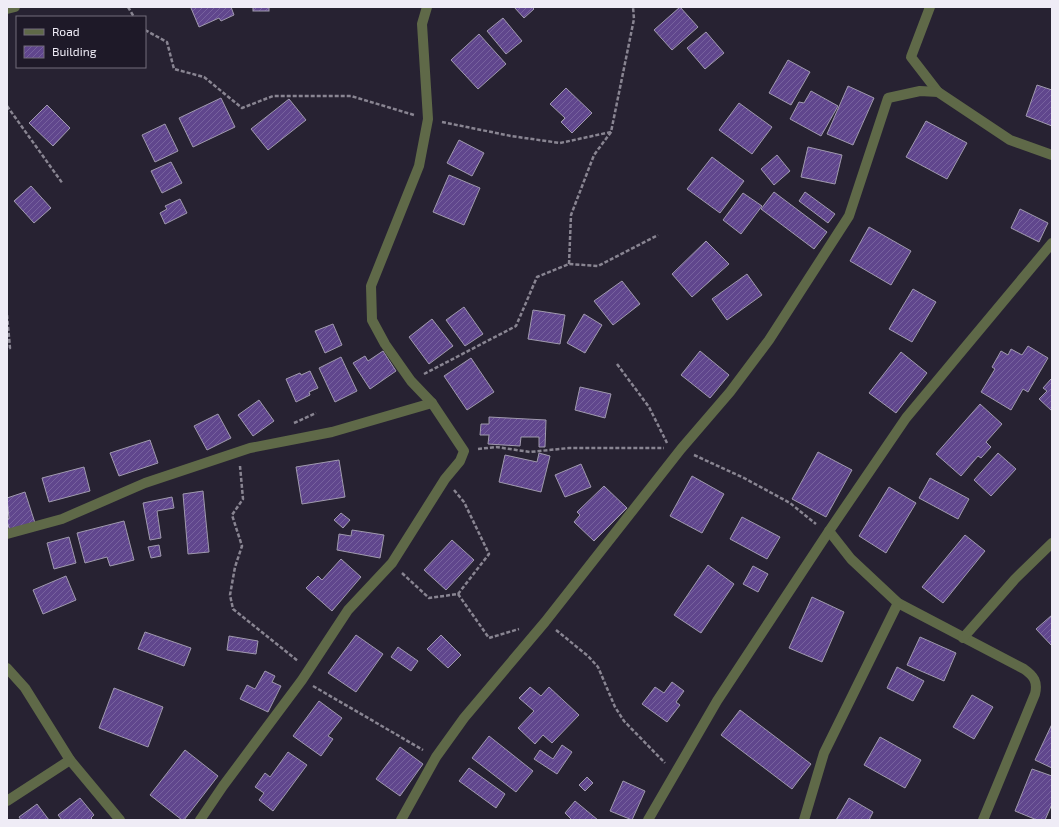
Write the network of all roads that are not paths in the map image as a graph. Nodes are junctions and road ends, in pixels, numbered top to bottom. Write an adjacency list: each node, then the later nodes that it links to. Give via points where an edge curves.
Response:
1 (15, 7): 4 (street)
2 (427, 7): 8 (street, via 422,24 428,119 419,166 371,286 372,320 411,381)
3 (930, 7): 5 (street, via 911,57)
4 (7, 9)
5 (938, 92): 6 (street, via 1010,140); 19 (street, via 920,91 888,98 849,216 769,340 545,622 486,690 436,757)
6 (1052, 156)
7 (1052, 243): 9 (street, via 906,418)
8 (432, 403): 10 (street, via 332,432 250,448 145,483 62,519); 18 (street, via 464,451 460,461 445,479 392,563 348,610 302,680)
9 (829, 531): 12 (street, via 851,560); 20 (street, via 717,701)
10 (7, 534)
11 (1052, 543): 13 (street)
12 (898, 603): 13 (street); 21 (street, via 824,753)
13 (963, 638): 22 (street, via 1024,669 1033,676 1037,686)
14 (7, 668): 15 (street, via 25,688)
15 (70, 760): 16 (street); 17 (street)
16 (7, 801)
17 (120, 820)
18 (200, 820)
19 (401, 820)
20 (648, 820)
21 (804, 820)
22 (982, 820)

